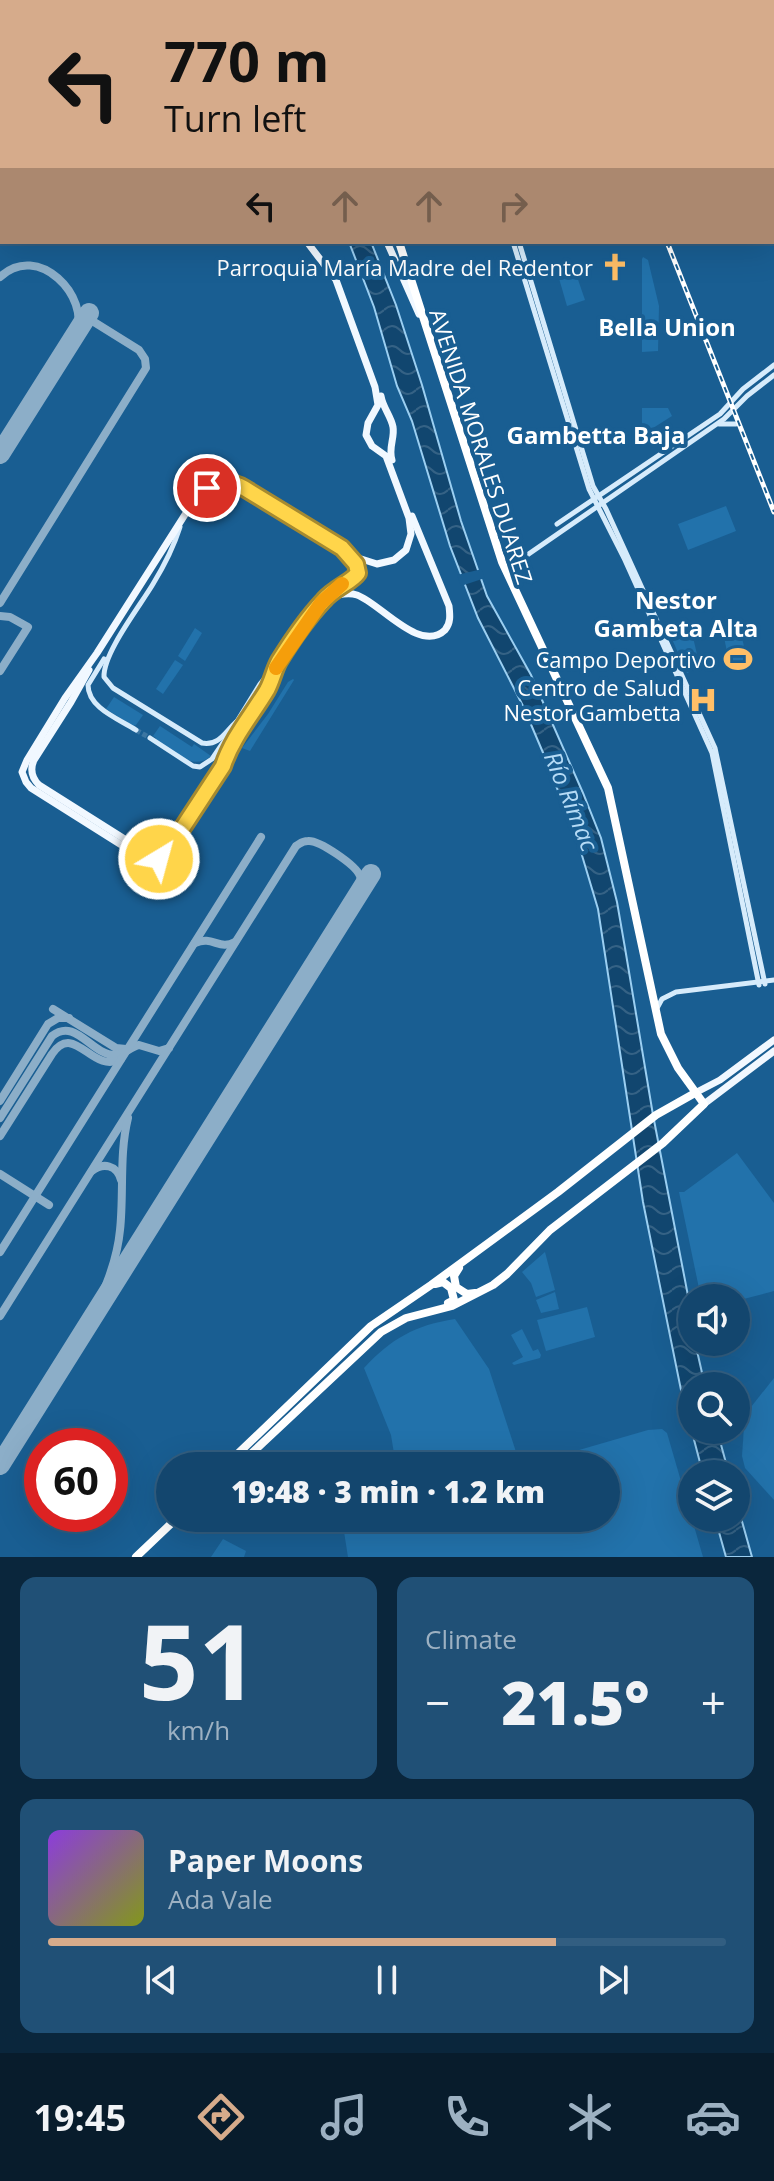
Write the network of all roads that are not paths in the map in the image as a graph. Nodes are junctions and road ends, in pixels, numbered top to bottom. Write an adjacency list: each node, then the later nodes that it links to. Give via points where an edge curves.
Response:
1 (311, 244): 10 (main road, via 334,277 377,394)
2 (312, 244): 11 (main road, via 342,283)
3 (388, 244): 7 (main road)
4 (397, 244): 7 (highway, AVENIDA MORALES DUAREZ)
5 (397, 244): 20 (highway, AVENIDA MORALES DUAREZ)
6 (517, 244): 18 (main road)
7 (419, 314): 42 (highway, AVENIDA MORALES DUAREZ, via 498,565 603,787 654,1027 666,1058)
8 (774, 365): 16 (main road, via 725,410)
9 (774, 375): 12 (main road)
10 (371, 418): 11 (main road); 15 (main road, via 366,435)
11 (389, 418): 14 (main road, via 394,429)
12 (718, 424): 13 (main road); 17 (main road)
13 (736, 424)
14 (391, 443): 15 (main road); 27 (main road, via 391,458 449,606 449,623 441,633 424,637 358,596 345,594)
15 (378, 450): 24 (main road, via 386,456 409,518 410,542 401,556 382,563)
16 (619, 482): 17 (main road); 18 (main road)
17 (623, 489): 19 (main road)
18 (596, 498): 19 (main road); 21 (main road)
19 (601, 504): 25 (main road); 37 (main road, via 716,752)
20 (486, 512): 23 (highway); 26 (highway, AVENIDA MORALES DUAREZ)
21 (557, 524)
22 (180, 525): 24 (main road, via 202,492 231,482); 29 (main road, via 154,582); 30 (main road)
23 (498, 530)
24 (342, 548): 27 (main road, via 358,573)
25 (507, 569)
26 (517, 595): 28 (highway); 38 (highway, AVENIDA MORALES DUAREZ, via 608,788)
27 (321, 603): 31 (main road)
28 (530, 608)
29 (111, 652): 32 (main road, via 104,673 108,684 202,743 219,740); 33 (main road, via 91,679 89,694 97,706)
30 (97, 653): 35 (main road, via 34,760 39,785 142,850 156,852); 35 (main road, via 22,772 31,788 154,861 170,847)
31 (277, 664): 32 (main road); 35 (main road)
32 (236, 722): 34 (main road, via 212,759 200,767)
33 (136, 730)
34 (150, 738)
35 (227, 753)
36 (774, 982): 37 (main road)
37 (762, 983): 38 (main road, via 676,992 662,999)
38 (655, 1011): 42 (highway, AVENIDA MORALES DUAREZ, via 667,1049)
39 (774, 1040): 41 (main road)
40 (774, 1051): 43 (main road)
41 (720, 1080): 43 (main road); 44 (main road)
42 (686, 1083): 44 (highway); 44 (highway)
43 (730, 1084): 45 (main road)
44 (693, 1094): 45 (highway); 46 (highway, via 656,1115)
45 (702, 1105): 48 (highway)
46 (464, 1261): 47 (highway); 48 (highway, via 454,1276 456,1287 467,1294)
47 (431, 1285): 49 (highway, via 448,1285 454,1300); 50 (highway, via 371,1326)
48 (487, 1289): 49 (highway, via 452,1306)
49 (421, 1313): 50 (highway, via 381,1332)
50 (306, 1399): 51 (highway); 52 (highway)
51 (244, 1452)
52 (252, 1452)
53 (160, 1532): 55 (highway)
54 (170, 1532): 56 (highway)
55 (134, 1557)
56 (144, 1557)

